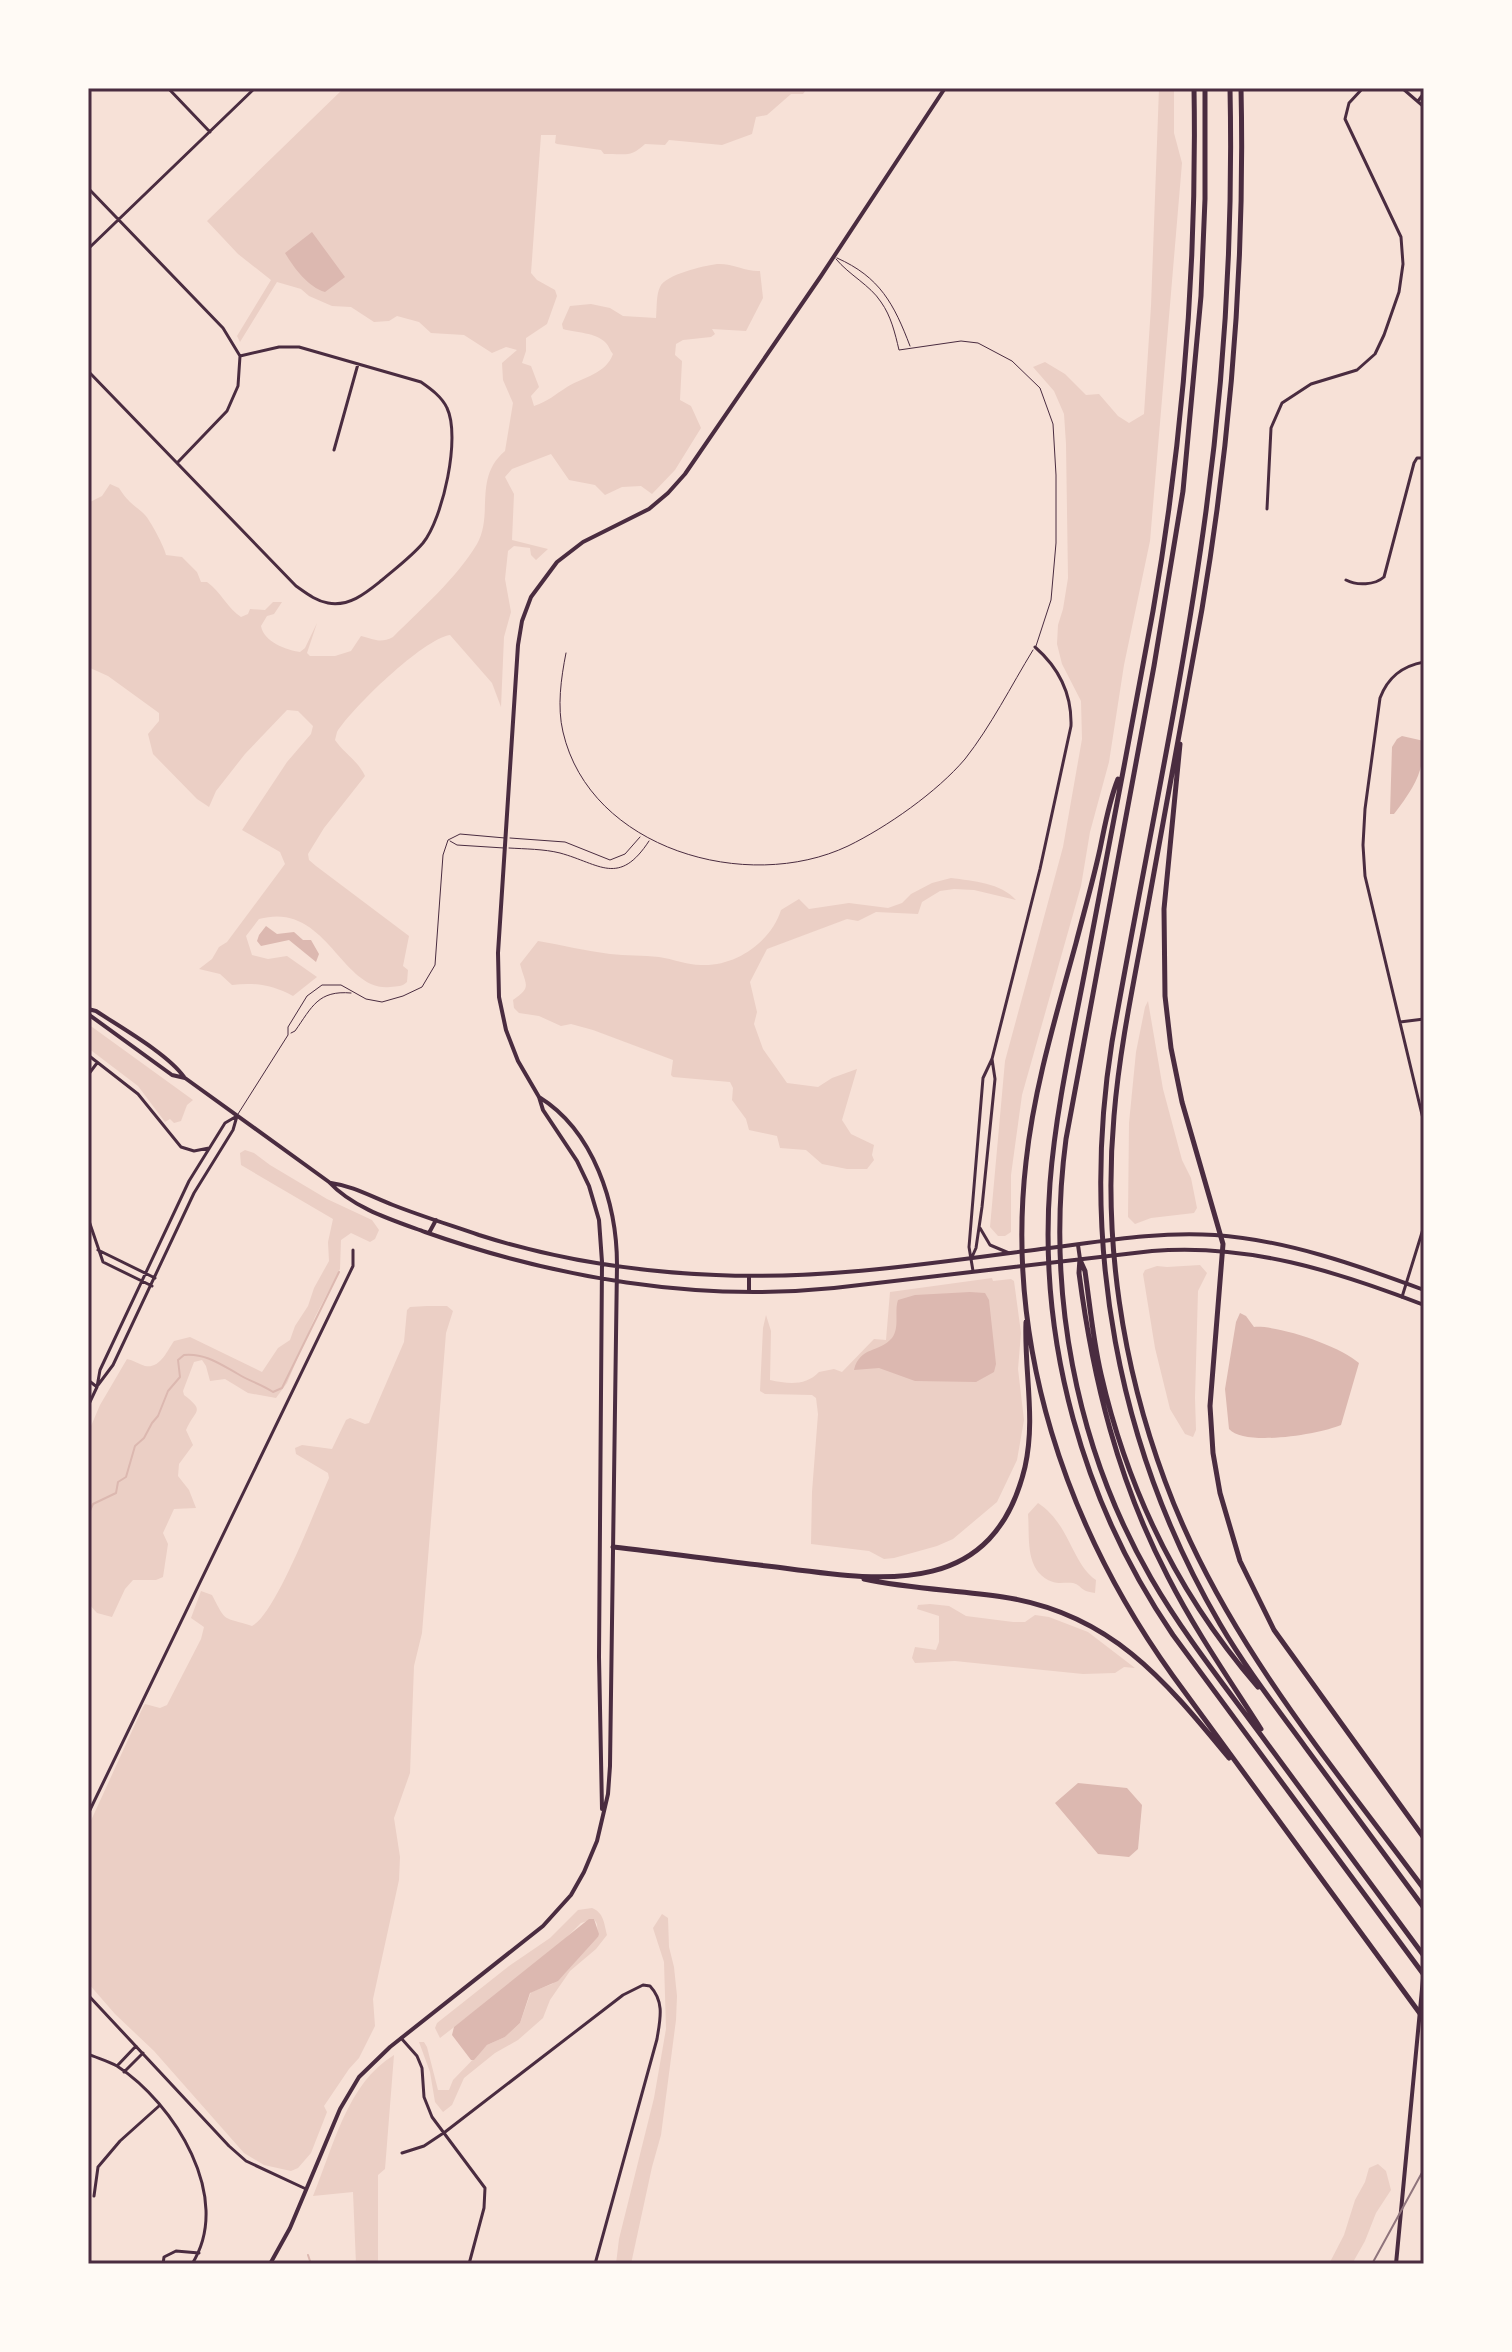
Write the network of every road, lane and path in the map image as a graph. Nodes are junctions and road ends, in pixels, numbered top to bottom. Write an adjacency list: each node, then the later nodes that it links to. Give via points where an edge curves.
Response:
1 (168, 88): 13 (street)
2 (255, 88): 13 (street)
3 (945, 88): 17 (main road)
4 (1194, 88): 31 (highway, via 1191,262 1180,418 1160,570)
5 (1205, 88): 98 (highway, via 1200,307 1183,491 1068,1124 1059,1232 1066,1329 1079,1398 1120,1517 1173,1613)
6 (1230, 88): 97 (highway, via 1227,281 1212,458 1193,596 1108,1065 1100,1156 1101,1227 1122,1375 1157,1492 1213,1613)
7 (1241, 88): 30 (highway, via 1241,224 1232,380 1214,532)
8 (1363, 88): 25 (street, via 1349,103 1345,119 1401,237 1399,292 1375,354 1357,370 1311,384 1282,403 1271,428)
9 (1402, 88): 11 (street)
10 (1424, 93): 11 (street)
11 (1418, 101): 12 (street)
12 (1424, 107)
13 (210, 132): 15 (street)
14 (88, 188): 15 (street)
15 (118, 219): 16 (street); 19 (street, via 223,328)
16 (88, 249)
17 (834, 257): 18 (lane, via 854,265 883,291); 18 (lane, via 881,301 899,350); 33 (main road, via 676,485 636,517 570,550 534,592 519,638)
18 (911, 348): 27 (lane, via 978,343 1023,370 1040,388 1051,414 1054,576)
19 (240, 356): 20 (street, via 299,347); 24 (street, via 238,386 227,411)
20 (358, 364): 22 (street); 24 (street, via 421,382 448,409 451,429 446,493 432,530 363,595 330,603 296,586)
21 (88, 371): 24 (street)
22 (334, 450)
23 (1424, 458): 26 (street, via 1414,462 1384,578 1359,584)
24 (177, 463)
25 (1267, 509)
26 (1346, 580)
27 (1035, 647): 34 (lane, via 964,760 913,805 852,844 797,861 762,864 702,858); 43 (street, via 1064,683 1071,726)
28 (566, 653): 32 (lane, via 560,714 573,763 598,800)
29 (1424, 662): 40 (street, via 1404,668 1388,682 1379,701 1364,823 1365,876)
30 (1182, 717): 59 (highway, via 1164,909 1165,996 1184,1111); 103 (highway, via 1120,1059 1113,1135 1112,1225 1128,1348 1165,1481 1231,1621)
31 (1124, 767): 82 (highway, via 1111,799 1040,1078 1025,1169); 107 (highway, via 1056,1128 1048,1234 1060,1363 1075,1426 1098,1493 1133,1568 1173,1635)
32 (641, 834): 33 (lane, via 625,854 610,860 565,842); 34 (lane)
33 (505, 838): 35 (lane, via 460,834); 36 (main road)
34 (650, 839): 36 (lane, via 643,852 612,869 553,852)
35 (448, 840): 36 (lane); 37 (lane, via 432,973 422,987 382,1002)
36 (504, 848): 47 (main road, via 499,997 515,1054)
37 (353, 993): 41 (lane, via 323,996); 41 (lane, via 335,984 316,987 288,1027)
38 (88, 1012): 46 (main road, via 172,1075); 46 (main road, via 96,1011)
39 (1424, 1019): 40 (street)
40 (1400, 1022): 50 (street)
41 (288, 1035): 48 (lane)
42 (88, 1055): 44 (street)
43 (992, 1059): 49 (street, via 983,1078); 51 (street)
44 (97, 1063): 45 (street); 52 (street, via 138,1094 179,1145 196,1152)
45 (88, 1075)
46 (185, 1078): 48 (main road)
47 (539, 1097): 67 (main road, via 593,1194); 68 (main road, via 553,1105 578,1136 600,1173 614,1220)
48 (237, 1116): 52 (street, via 225,1123); 53 (main road); 72 (street)
49 (978, 1123): 51 (street); 65 (street)
50 (1424, 1123)
51 (989, 1130): 56 (street)
52 (209, 1148): 70 (street)
53 (329, 1182): 55 (main road); 58 (main road, via 341,1195)
54 (88, 1218): 61 (street)
55 (436, 1220): 58 (main road); 67 (main road, via 525,1248)
56 (979, 1224): 64 (street, via 989,1243); 65 (street)
57 (1424, 1226): 76 (street)
58 (429, 1233): 73 (main road, via 515,1262)
59 (1221, 1235): 60 (main road, via 1160,1235); 63 (highway); 76 (main road, via 1291,1247)
60 (1078, 1245): 64 (main road); 66 (main road)
61 (98, 1250): 70 (street); 75 (street, via 103,1262)
62 (353, 1250): 100 (street, via 353,1266)
63 (1223, 1250): 66 (main road, via 1171,1249); 80 (main road, via 1289,1261); 102 (highway, via 1211,1419 1217,1476 1234,1546 1285,1649)
64 (1011, 1253): 65 (main road)
65 (972, 1257): 69 (street); 71 (main road)
66 (1080, 1259): 69 (main road); 97 (highway, via 1105,1388 1147,1515 1183,1587); 98 (highway, via 1095,1375 1130,1494 1183,1605)
67 (602, 1262): 68 (main road); 73 (main road)
68 (617, 1265): 71 (main road); 74 (main road)
69 (973, 1272): 79 (main road)
70 (146, 1274): 72 (street); 75 (street)
71 (749, 1276): 79 (main road)
72 (155, 1278): 77 (street)
73 (602, 1278): 74 (main road); 88 (main road)
74 (617, 1281): 79 (main road); 89 (main road)
75 (142, 1282): 77 (street); 83 (street)
76 (1406, 1284): 78 (main road); 80 (street)
77 (152, 1286): 84 (street)
78 (1424, 1290)
79 (749, 1292)
80 (1402, 1297): 81 (main road)
81 (1424, 1305)
82 (1027, 1313): 92 (highway, via 1029,1443 1019,1487 1002,1522 970,1555 939,1570); 99 (highway, via 1053,1439 1097,1553 1143,1633)
83 (116, 1337): 84 (street); 86 (street)
84 (125, 1342): 86 (street)
85 (88, 1382): 86 (street)
86 (97, 1387): 87 (street)
87 (88, 1406)
88 (602, 1406): 89 (main road); 90 (main road)
89 (615, 1411): 91 (main road)
90 (601, 1546): 91 (main road); 93 (main road)
91 (613, 1547): 92 (highway); 94 (main road)
92 (856, 1577): 99 (highway, via 1030,1602 1092,1625 1154,1672)
93 (599, 1669): 94 (main road); 95 (main road)
94 (611, 1669): 96 (main road)
95 (599, 1678): 96 (main road); 101 (main road)
96 (611, 1678): 101 (main road, via 610,1766)
97 (1267, 1695): 104 (highway)
98 (1267, 1743): 105 (highway)
99 (1249, 1781): 109 (highway)
100 (88, 1814)
101 (603, 1815): 110 (main road, via 591,1859 560,1909)
102 (1424, 1838)
103 (1424, 1889)
104 (1424, 1908)
105 (1424, 1956)
106 (1424, 1968): 127 (main road)
107 (1424, 1975)
108 (88, 1995): 111 (street)
109 (1424, 2019)
110 (401, 2038): 117 (street, via 417,2056 427,2107); 119 (main road, via 349,2091)
111 (136, 2046): 112 (street); 114 (street)
112 (143, 2053): 115 (street); 119 (street, via 246,2161)
113 (88, 2054): 114 (street)
114 (116, 2066): 115 (street)
115 (124, 2072): 116 (street)
116 (160, 2105): 120 (street, via 98,2167); 121 (street, via 182,2132 199,2176 205,2226)
117 (445, 2132): 118 (street); 125 (street, via 485,2188); 126 (street, via 623,1995 650,1986 661,2014 657,2039)
118 (402, 2153)
119 (306, 2189): 124 (main road)
120 (94, 2196)
121 (199, 2253): 122 (street, via 169,2253); 123 (street)
122 (163, 2264)
123 (192, 2264)
124 (270, 2264)
125 (469, 2264)
126 (595, 2264)
127 (1396, 2264)

